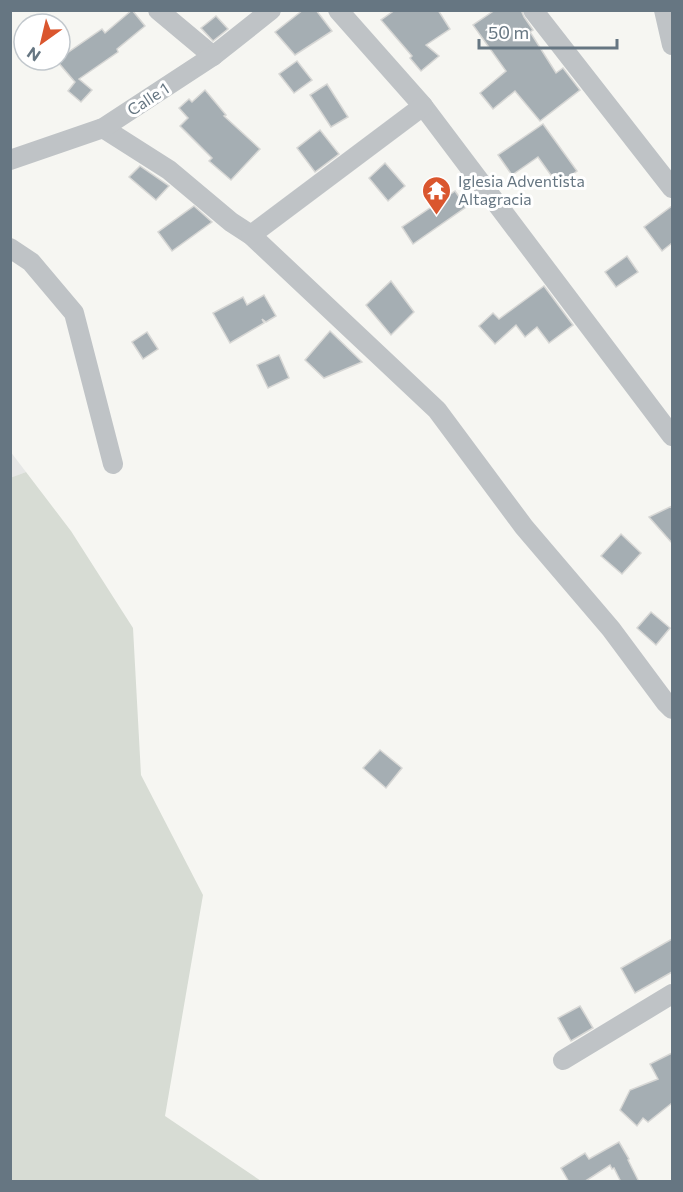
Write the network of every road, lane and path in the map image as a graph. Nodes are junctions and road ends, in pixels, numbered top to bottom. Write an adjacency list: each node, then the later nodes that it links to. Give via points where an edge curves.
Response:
1 (158, 10): 7 (street)
2 (271, 10): 7 (street, Calle 1)
3 (338, 10): 8 (street)
4 (533, 10): 11 (street)
5 (664, 10): 6 (street)
6 (672, 45)
7 (213, 56): 9 (street, Calle 1)
8 (423, 106): 12 (street); 14 (street)
9 (103, 128): 10 (street, Calle 1); 12 (street, via 169,170)
10 (10, 160)
11 (672, 188)
12 (251, 235): 16 (street, via 437,410 524,527)
13 (10, 248): 15 (street, via 31,262 74,313)
14 (670, 429)
15 (113, 464)
16 (672, 709)
17 (672, 994): 18 (street)
18 (563, 1060)

